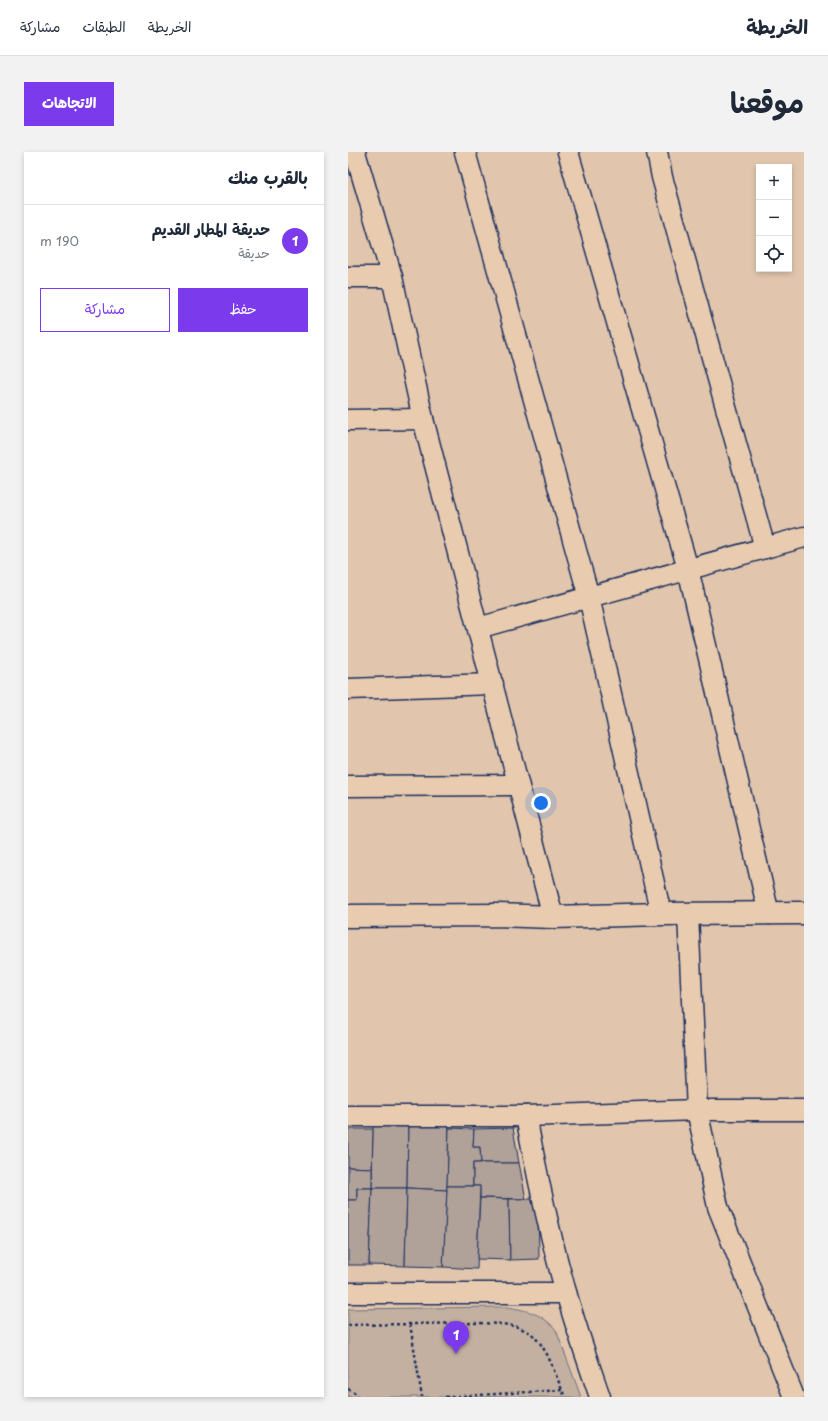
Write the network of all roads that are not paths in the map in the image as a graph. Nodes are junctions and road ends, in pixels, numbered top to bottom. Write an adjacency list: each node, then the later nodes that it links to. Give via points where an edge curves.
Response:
1 (354, 152): 6 (street)
2 (465, 152): 12 (street)
3 (568, 152): 11 (street)
4 (657, 152): 10 (street)
5 (348, 277): 6 (street)
6 (392, 277): 7 (street)
7 (423, 419): 8 (street); 13 (street)
8 (348, 420)
9 (804, 537): 10 (street)
10 (765, 548): 11 (street)
11 (688, 569): 12 (street); 21 (street)
12 (589, 597): 13 (street); 19 (street)
13 (478, 628): 14 (street)
14 (493, 684): 15 (street); 16 (street)
15 (348, 689)
16 (518, 785): 17 (street); 23 (street)
17 (348, 786)
18 (804, 913): 21 (main road)
19 (661, 914): 20 (main road); 23 (main road)
20 (688, 914): 21 (main road); 24 (street)
21 (769, 914)
22 (348, 916): 23 (main road)
23 (553, 917)
24 (696, 1110): 25 (street); 27 (street); 31 (street, via 718,1207)
25 (804, 1110)
26 (348, 1116): 27 (street)
27 (526, 1116): 29 (street, via 537,1174)
28 (348, 1293): 29 (street)
29 (566, 1293): 30 (street)
30 (600, 1397)
31 (794, 1397)

